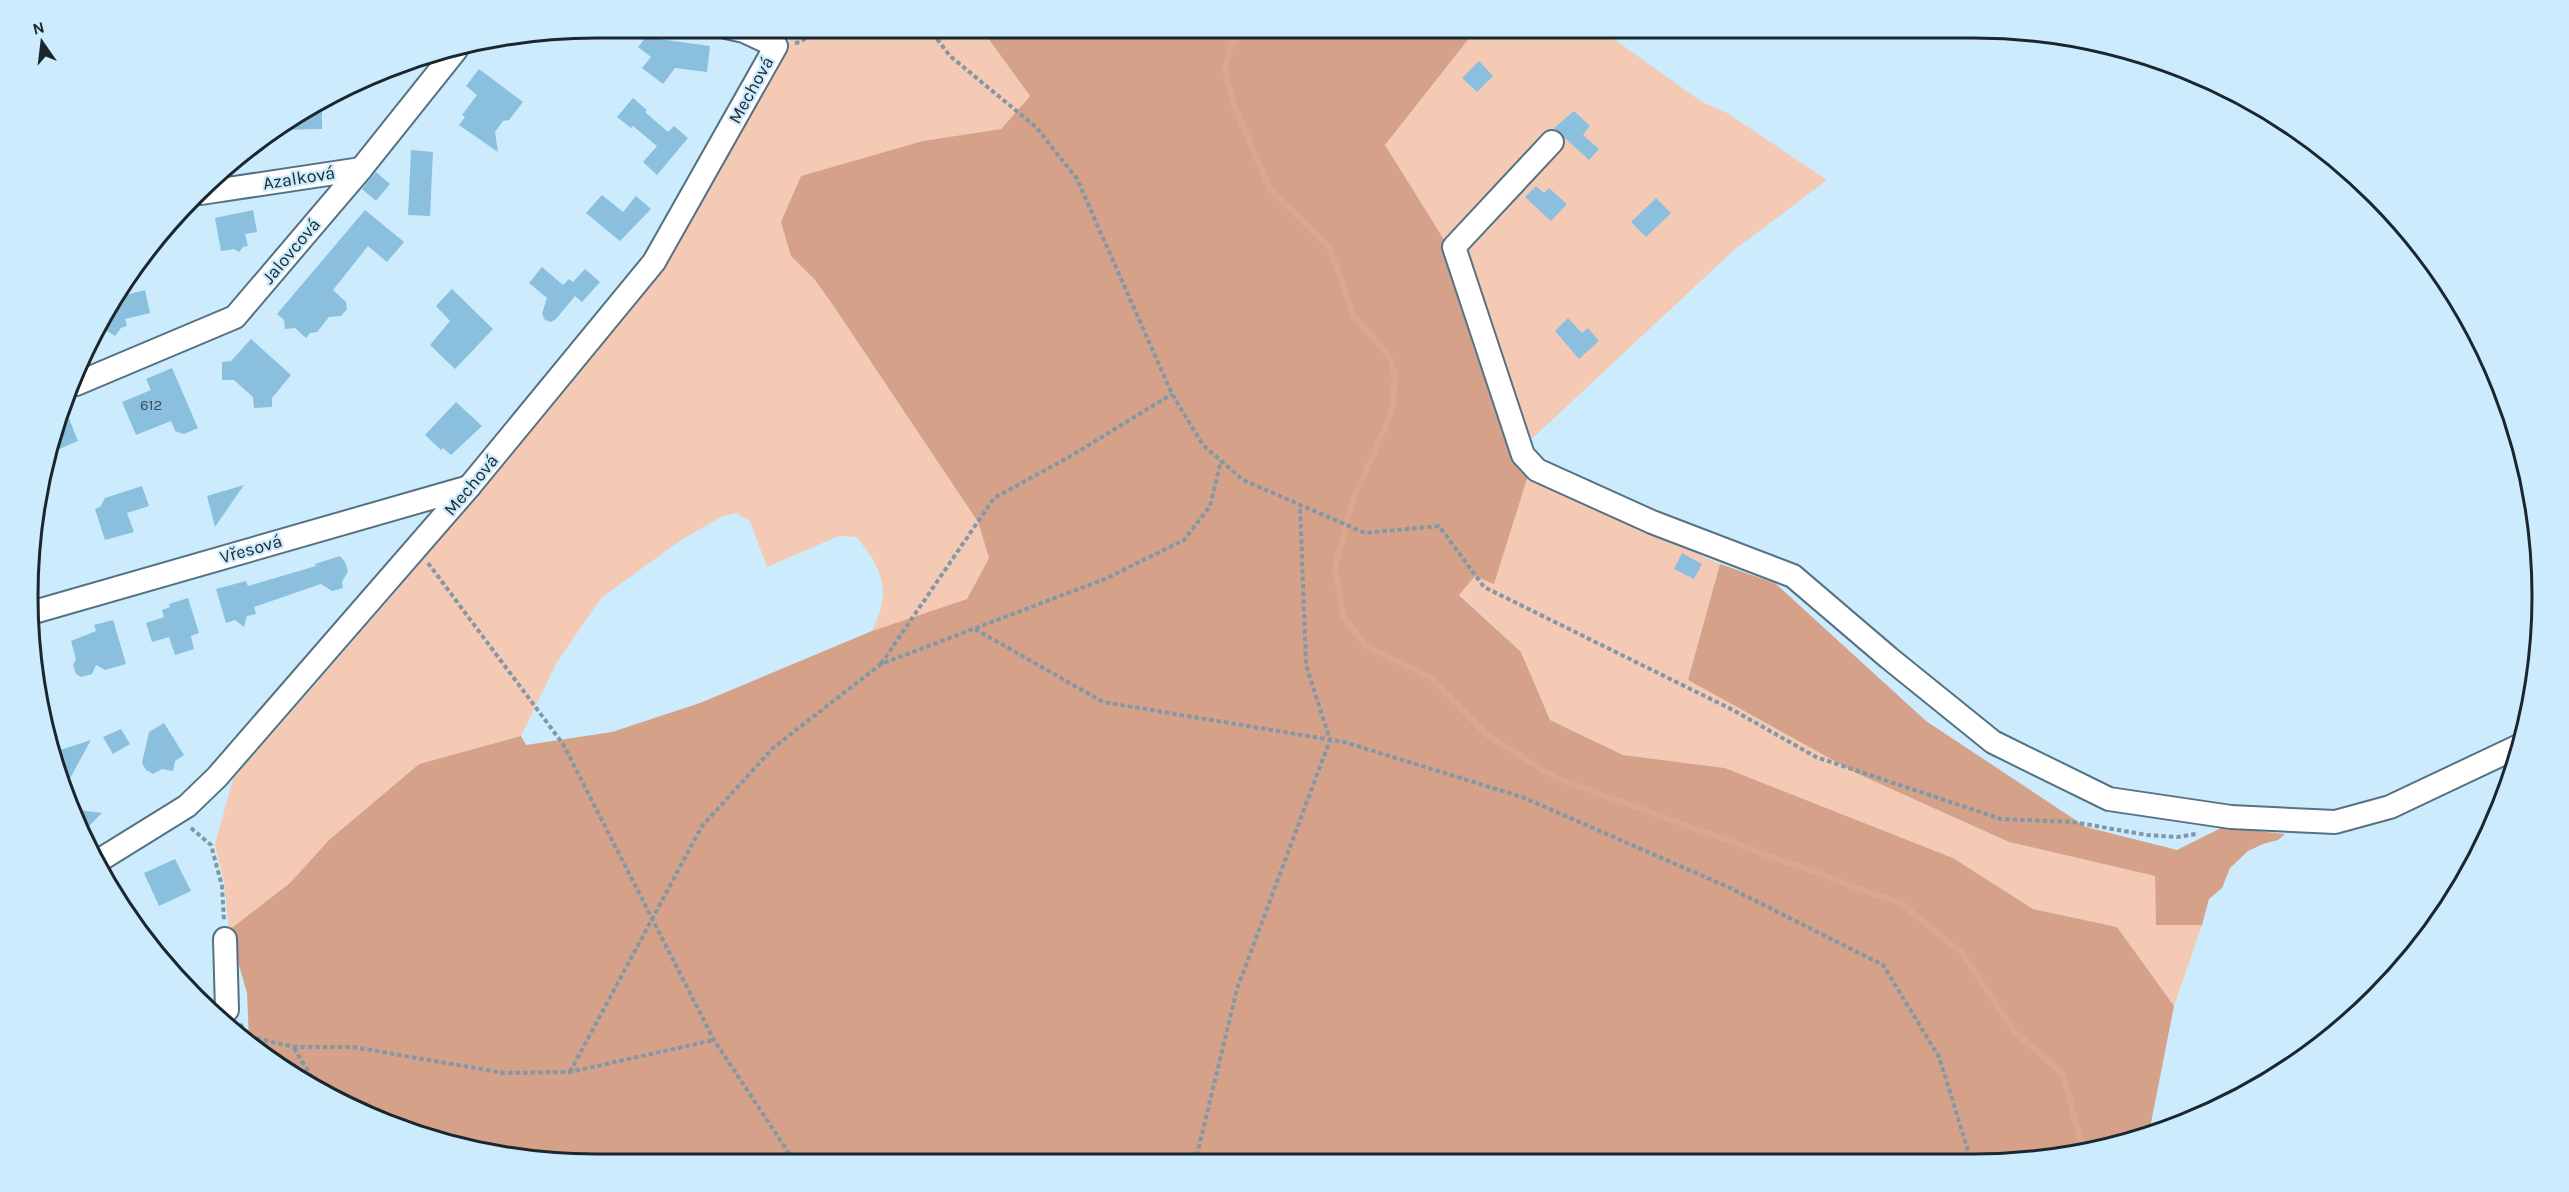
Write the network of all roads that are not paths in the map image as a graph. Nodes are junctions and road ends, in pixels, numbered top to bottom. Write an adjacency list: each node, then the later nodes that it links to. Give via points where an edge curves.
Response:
1 (758, 38): 7 (street, Mechová, via 776,46 654,261)
2 (450, 57): 4 (street, Jalovcová)
3 (1552, 142): 9 (street, via 1454,247 1524,454 1537,470 1652,522 1793,576 1993,742 2109,799 2231,817 2335,822 2390,807)
4 (361, 169): 5 (street, Azalková); 6 (street, Jalovcová, via 235,317)
5 (211, 191)
6 (80, 382)
7 (469, 488): 8 (street, Vřesová); 10 (street, Mechová, via 217,777 187,806)
8 (38, 611)
9 (2509, 751)
10 (103, 858)
11 (225, 939): 12 (street)
12 (222, 1011)

